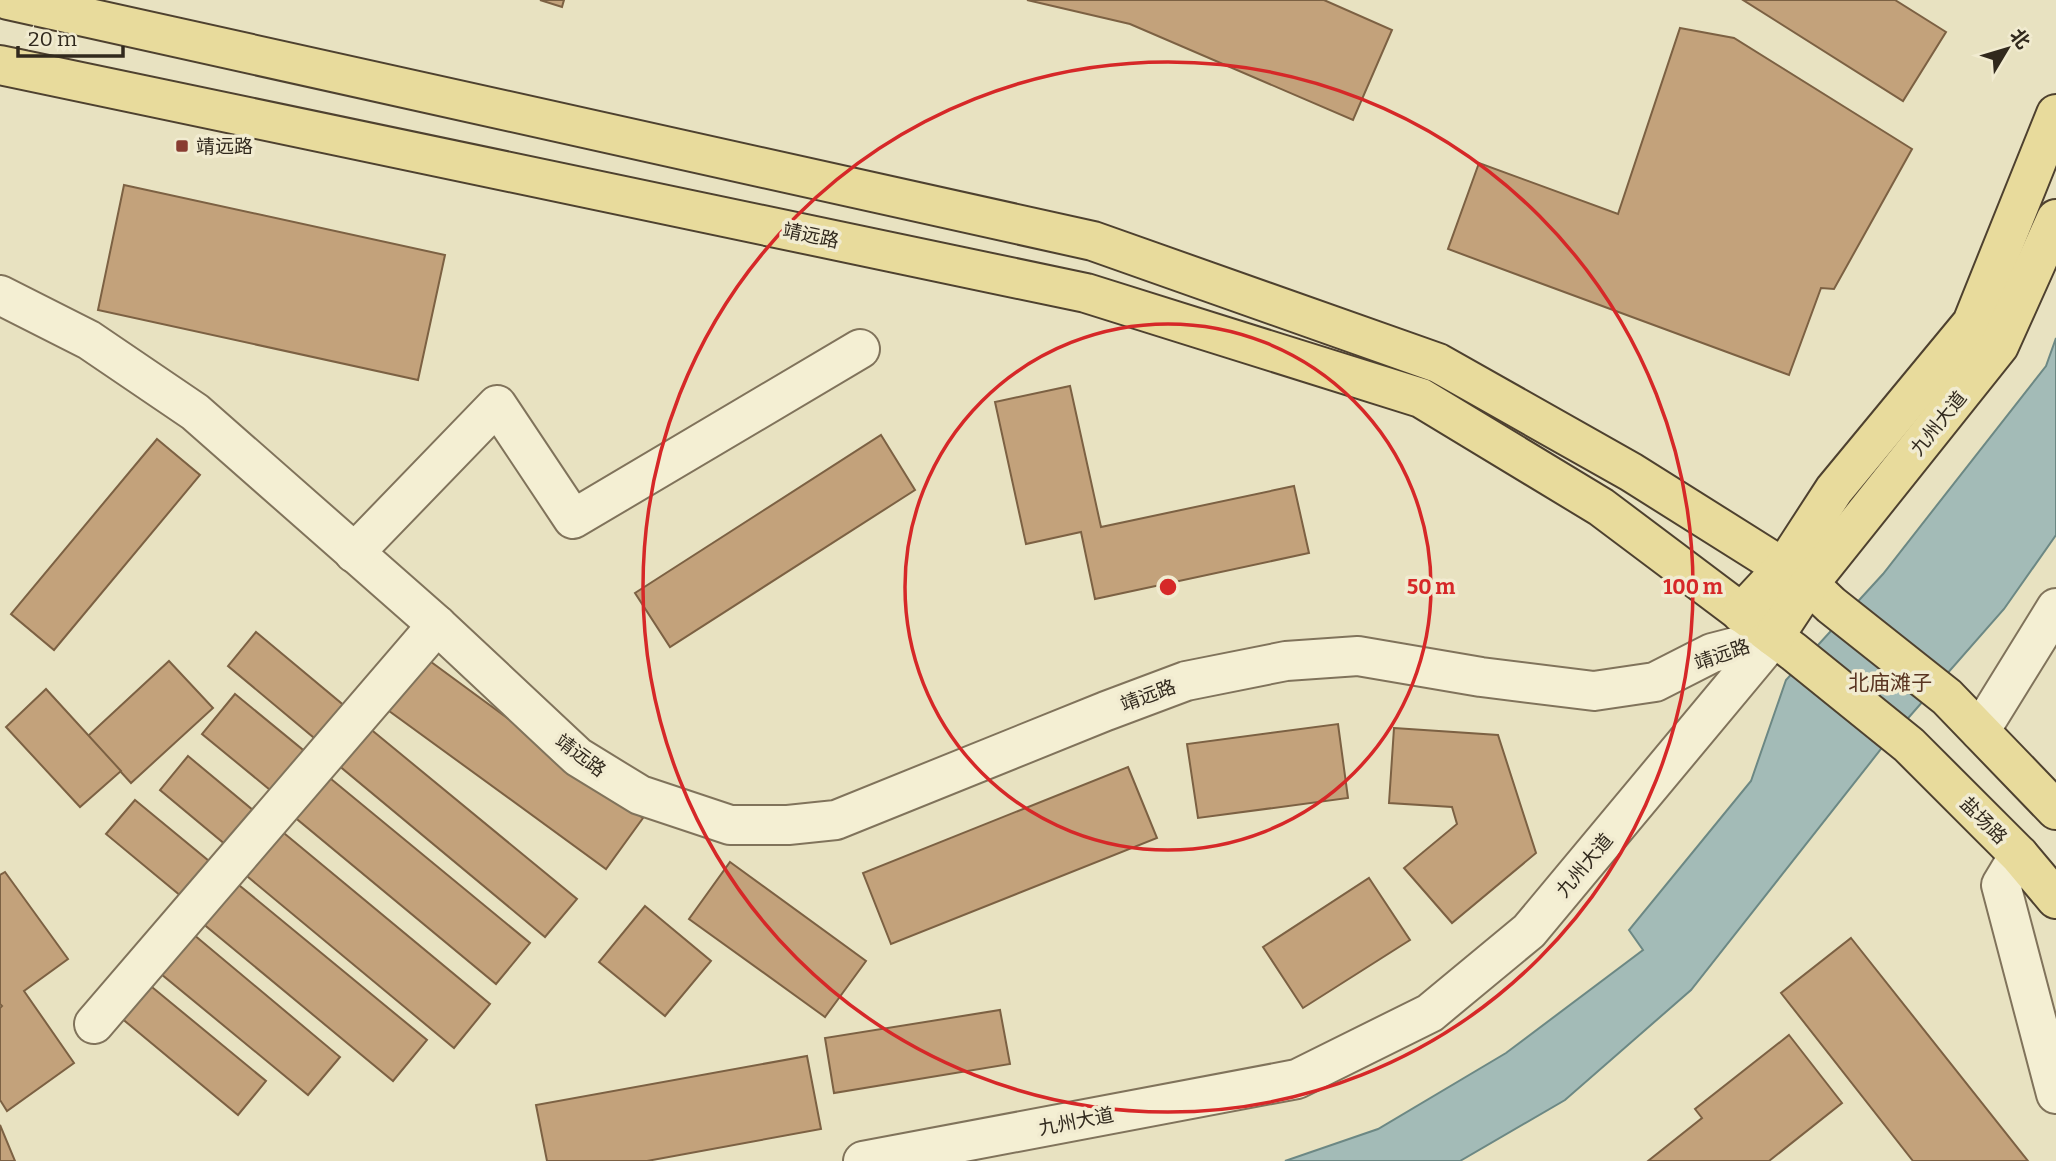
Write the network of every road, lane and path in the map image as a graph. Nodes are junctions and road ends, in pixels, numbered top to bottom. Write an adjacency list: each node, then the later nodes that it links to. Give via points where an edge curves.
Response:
1 (8, 0): 8 (main road, via 1093,241 1438,363 1631,472)
2 (0, 65): 10 (main road, 靖远路, via 1086,293 1421,398 1601,507)
3 (2056, 114): 8 (main road, via 1972,323 1834,490)
4 (2056, 219): 8 (main road, 九州大道, via 1999,346)
5 (0, 295): 7 (street, 靖远路, via 89,340 195,412)
6 (860, 349): 7 (street, via 573,519 497,405)
7 (354, 553): 11 (street, 靖远路)
8 (1808, 585): 10 (main road); 12 (main road, 九州大道); 13 (main road, via 1947,698)
9 (2056, 608): 13 (street)
10 (1741, 613): 12 (main road, 靖远路)
11 (437, 625): 12 (street, 靖远路, via 578,757 640,795 730,825 836,820 1186,681 1286,661 1359,656 1594,691 1655,682 1712,653); 17 (street)
12 (1784, 645): 15 (main road, 盐场路, via 1909,745); 19 (street, 九州大道, via 1529,931 1430,1013 1297,1079)
13 (1980, 731): 14 (main road)
14 (2055, 803)
15 (2019, 855): 16 (main road, 盐场路); 18 (street, via 2001,885)
16 (2056, 899)
17 (94, 1024)
18 (2056, 1094)
19 (863, 1161)

